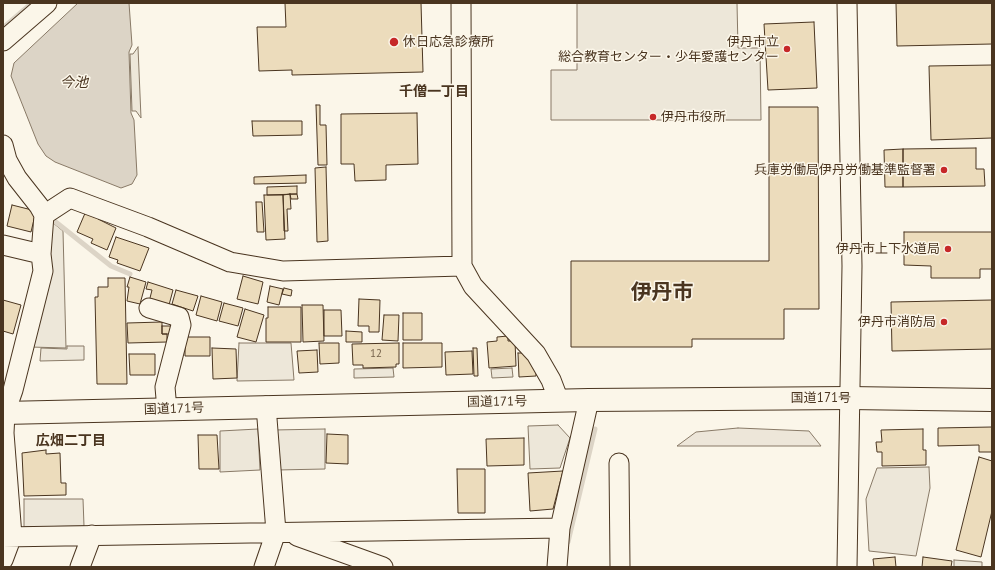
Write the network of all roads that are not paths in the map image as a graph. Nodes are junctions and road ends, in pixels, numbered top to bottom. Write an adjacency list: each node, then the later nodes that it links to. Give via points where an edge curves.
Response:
1 (47, 3): 4 (street)
2 (461, 3): 9 (street)
3 (847, 3): 11 (street, via 852,266)
4 (3, 41)
5 (3, 145): 6 (street, via 7,160 17,178)
6 (44, 215): 8 (street); 9 (street, via 70,198 148,227 230,262 282,271)
7 (3, 245): 8 (street)
8 (41, 254): 17 (street, via 43,271 13,390)
9 (462, 266): 14 (street, via 473,286 536,354)
10 (149, 308): 16 (street, via 179,317 181,325 165,387)
11 (849, 398): 12 (highway, 国道171号); 13 (highway, 国道171号); 29 (street)
12 (589, 400): 14 (highway, 国道171号); 19 (street)
13 (992, 400)
14 (559, 401): 15 (highway, 国道171号)
15 (266, 406): 16 (highway, 国道171号); 20 (street)
16 (167, 410): 17 (highway, 国道171号)
17 (4, 413): 22 (street)
18 (619, 463): 28 (street)
19 (560, 528): 20 (street); 27 (street)
20 (281, 532): 21 (street); 25 (street); 26 (street)
21 (92, 535): 22 (street); 24 (street)
22 (8, 536): 23 (street)
23 (3, 560)
24 (82, 566)
25 (264, 567)
26 (383, 567)
27 (556, 567)
28 (620, 567)
29 (847, 567)

